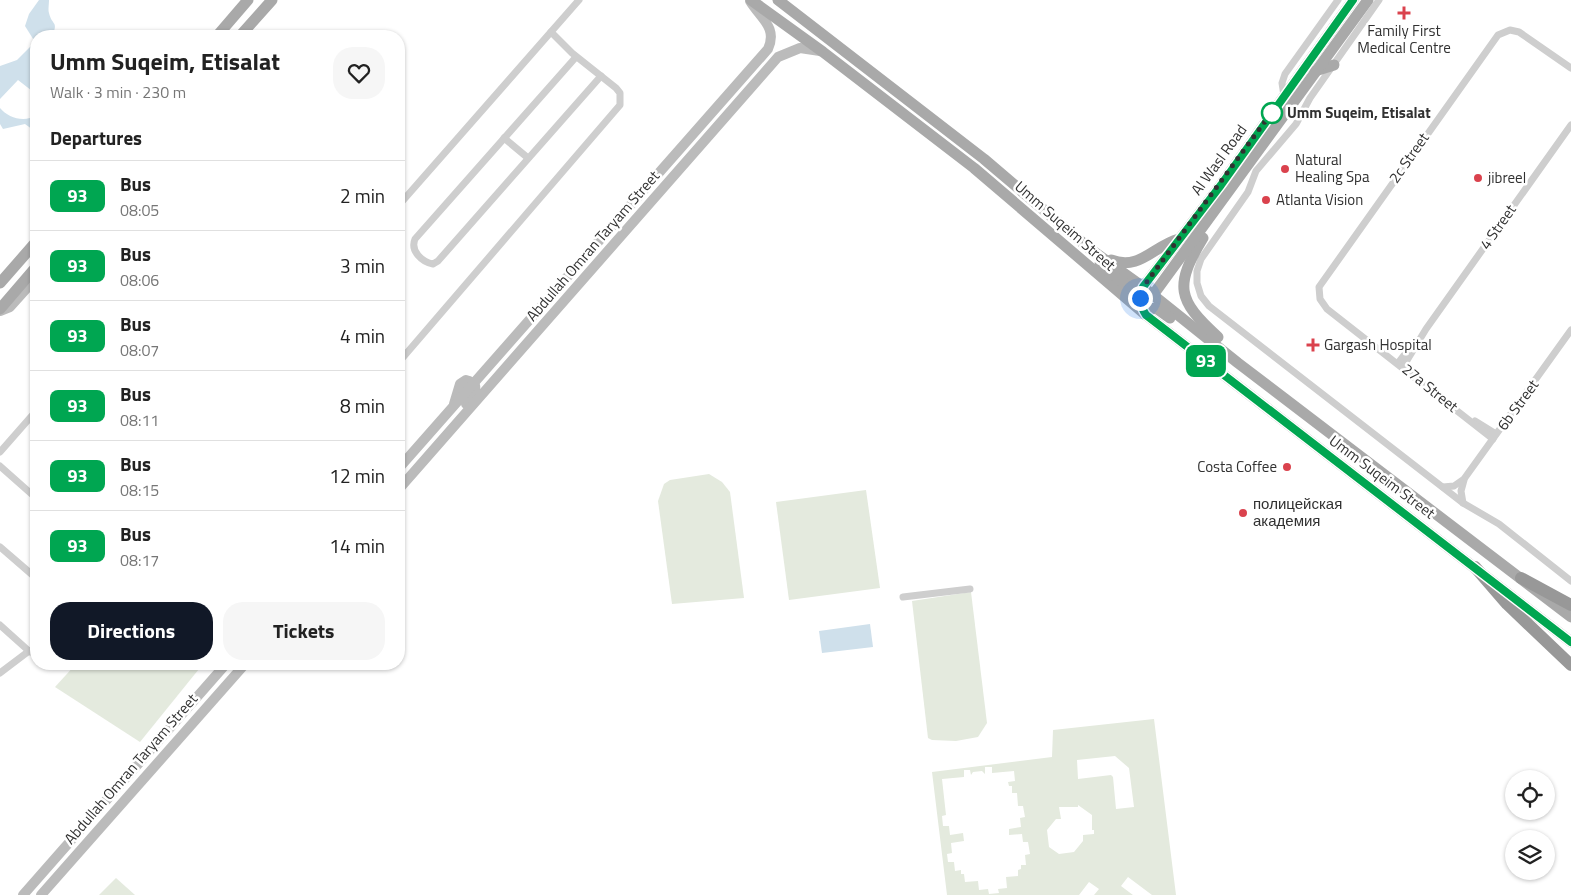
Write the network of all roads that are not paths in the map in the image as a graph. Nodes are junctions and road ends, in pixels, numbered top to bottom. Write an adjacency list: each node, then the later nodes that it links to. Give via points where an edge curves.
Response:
1 (248, 0): 11 (main road)
2 (272, 0): 10 (main road)
3 (579, 0): 14 (street)
4 (750, 0): 15 (main road, Umm Suqeim Street); 44 (street, Abdullah Omran Taryam Street, via 770,26 772,34 768,49)
5 (778, 0): 30 (main road, Umm Suqeim Street, via 984,159)
6 (1338, 0): 21 (street, via 1285,74 1282,83)
7 (1353, 0): 21 (main road, Al Wasl Road)
8 (1368, 0): 19 (main road, Al Wasl Road)
9 (1379, 0): 17 (street)
10 (249, 26): 12 (main road); 13 (main road)
11 (222, 30)
12 (241, 30)
13 (245, 30)
14 (549, 35): 16 (street); 25 (street)
15 (823, 52): 27 (main road, Umm Suqeim Street, via 974,168); 49 (street, Abdullah Omran Taryam Street, via 800,48 778,57)
16 (574, 55): 20 (street); 23 (street)
17 (1334, 65): 19 (main road); 53 (street, via 1296,124 1256,171 1248,192 1201,259 1198,290 1209,306)
18 (1571, 68): 32 (street, 2c Street, via 1515,30 1506,31 1495,39)
19 (1315, 71): 26 (main road, Al Wasl Road)
20 (601, 76): 24 (street); 41 (street, via 620,93 617,111)
21 (1284, 96): 28 (main road, Al Wasl Road)
22 (1571, 125): 43 (street, 4 Street)
23 (504, 138): 24 (street); 24 (street, via 415,239 414,251 427,262 433,264 438,261)
24 (528, 158)
25 (405, 198)
26 (1216, 209): 36 (main road, Al Wasl Road); 40 (main road, via 1187,268 1184,291 1190,310 1223,342)
27 (1052, 234): 35 (main road, via 1072,241); 38 (main road, Umm Suqeim Street)
28 (1180, 239): 30 (main road, via 1131,263 1116,262); 35 (main road, Al Wasl Road)
29 (30, 249): 33 (main road)
30 (1090, 249): 35 (main road, Umm Suqeim Street)
31 (30, 275): 37 (main road)
32 (1323, 280): 43 (street, 27a Street, via 1319,295 1324,306)
33 (0, 283)
34 (30, 285): 37 (street, via 10,307)
35 (1138, 288): 36 (main road, Umm Suqeim Street); 38 (main road)
36 (1153, 295): 40 (main road, Umm Suqeim Street)
37 (0, 310)
38 (1146, 315): 42 (main road, via 1151,308 1158,308 1212,351); 57 (main road, Umm Suqeim Street)
39 (1571, 330): 46 (street, 6b Street)
40 (1227, 354): 42 (main road, Umm Suqeim Street)
41 (405, 355)
42 (1238, 363): 59 (main road, Umm Suqeim Street)
43 (1400, 365): 46 (street, 27a Street)
44 (474, 383): 48 (street, Abdullah Omran Taryam Street); 49 (street, via 474,396 434,441)
45 (30, 418): 47 (street)
46 (1494, 437): 51 (street, 6b Street)
47 (0, 452)
48 (405, 461)
49 (420, 464): 52 (street, Abdullah Omran Taryam Street)
50 (0, 466): 54 (street)
51 (1464, 479): 53 (street, via 1454,486); 55 (street)
52 (405, 482)
53 (1443, 487): 55 (street)
54 (30, 493)
55 (1463, 503): 60 (street, via 1500,524)
56 (0, 546): 58 (street)
57 (1475, 568): 66 (main road, Umm Suqeim Street); 69 (highway, via 1506,604)
58 (30, 573)
59 (1521, 578): 63 (highway); 64 (main road, Umm Suqeim Street)
60 (1571, 582)
61 (970, 589): 62 (street)
62 (903, 597)
63 (1571, 606)
64 (1571, 617)
65 (0, 625): 67 (street)
66 (1571, 642)
67 (30, 647)
68 (30, 651): 72 (street)
69 (1571, 665)
70 (221, 670): 73 (street, Abdullah Omran Taryam Street)
71 (239, 670): 74 (street, Abdullah Omran Taryam Street)
72 (0, 673)
73 (23, 895)
74 (41, 895)

